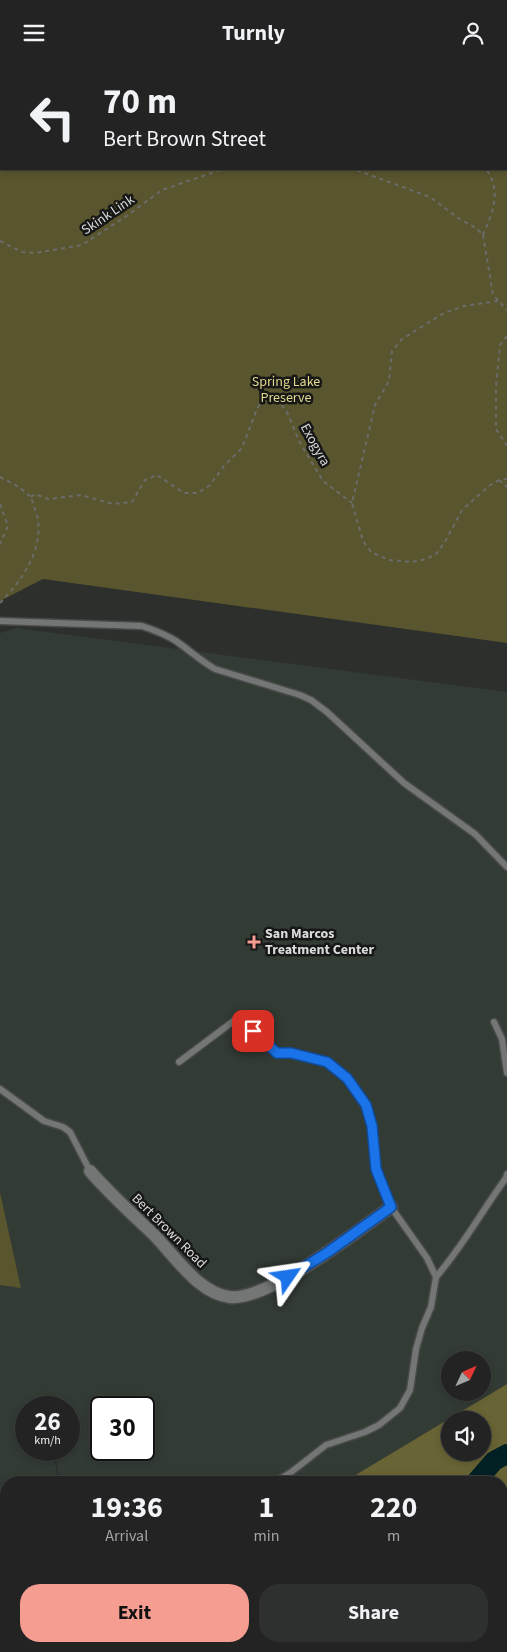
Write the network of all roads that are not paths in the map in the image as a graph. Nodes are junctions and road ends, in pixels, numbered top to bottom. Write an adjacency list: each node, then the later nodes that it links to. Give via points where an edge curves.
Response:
1 (0, 621): 2 (lane, via 142,626 176,641 215,669 311,700 404,783 474,834)
2 (507, 867)
3 (494, 1022): 5 (lane, via 502,1039)
4 (179, 1062): 9 (lane, via 235,1020 241,1019 277,1053 327,1062 347,1078 366,1105 372,1126 376,1169)
5 (507, 1073)
6 (0, 1089): 7 (lane, via 44,1121 70,1132)
7 (90, 1171): 9 (street, Bert Brown Road, via 188,1273 205,1287 229,1297 241,1297 288,1277)
8 (507, 1174): 10 (lane, via 454,1257)
9 (391, 1207): 10 (lane, via 428,1258)
10 (436, 1277): 11 (lane, via 431,1307 416,1349 410,1390 400,1408 365,1432 326,1445)
11 (285, 1476)

